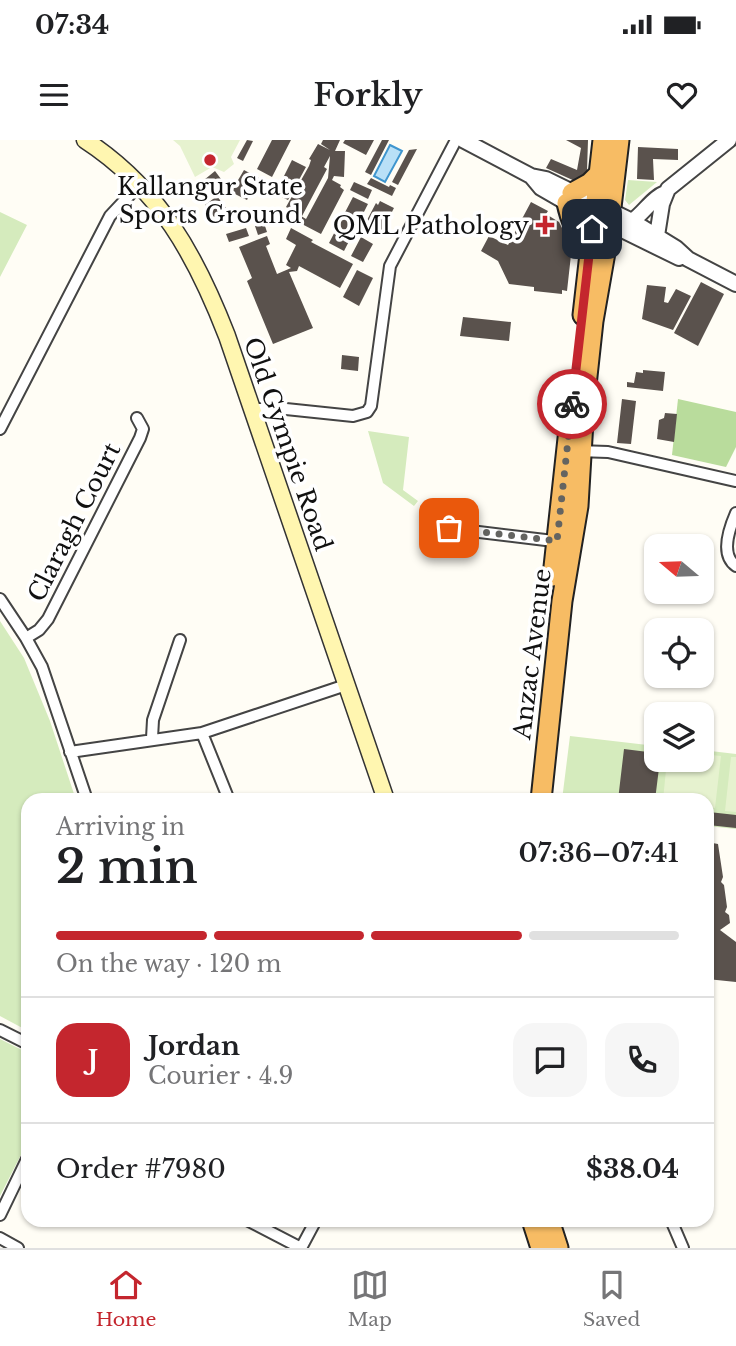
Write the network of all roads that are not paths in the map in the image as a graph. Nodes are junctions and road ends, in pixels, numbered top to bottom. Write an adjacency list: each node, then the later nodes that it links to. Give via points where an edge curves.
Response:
1 (85, 140): 9 (main road, Old Gympie Road)
2 (456, 140): 17 (street, via 390,266 372,406 353,416)
3 (463, 140): 11 (street, via 531,176 541,188)
4 (603, 140): 7 (highway, Anzac Avenue)
5 (619, 140): 12 (highway, Anzac Avenue)
6 (729, 140): 8 (street)
7 (599, 174): 11 (highway); 12 (highway, Anzac Avenue)
8 (683, 178): 10 (street); 14 (street, via 670,204)
9 (139, 185): 17 (main road, Old Gympie Road, via 179,234 199,268); 19 (street, via 110,216)
10 (665, 192): 13 (street); 14 (street)
11 (569, 198): 12 (street); 15 (highway, via 569,215)
12 (602, 214): 13 (street); 14 (street); 15 (highway, Anzac Avenue); 20 (highway, Anzac Avenue, via 584,404)
13 (632, 221): 14 (street)
14 (660, 243): 16 (street, via 675,257)
15 (590, 249): 20 (highway, Anzac Avenue)
16 (736, 284)
17 (252, 410): 29 (main road, Old Gympie Road)
18 (136, 418): 27 (street, Claragh Court, via 143,429 140,438 48,619)
19 (0, 429)
20 (574, 451): 21 (street, via 608,452); 24 (highway, Anzac Avenue)
21 (736, 484)
22 (736, 513): 25 (street, via 726,553)
23 (430, 521): 24 (street, via 446,528)
24 (564, 542): 36 (highway, Anzac Avenue); 37 (highway, Anzac Avenue)
25 (734, 566)
26 (0, 599): 27 (street)
27 (26, 638): 32 (street, via 42,667)
28 (180, 640): 31 (street, via 153,720)
29 (346, 685): 30 (street); 35 (main road, Old Gympie Road)
30 (202, 733): 31 (street); 34 (street)
31 (152, 738): 32 (street)
32 (70, 752): 33 (street)
33 (85, 793)
34 (226, 793)
35 (384, 793)
36 (529, 793)
37 (542, 793)
38 (0, 1030): 39 (street)
39 (21, 1040)
40 (21, 1172): 41 (street)
41 (0, 1215)
42 (260, 1227): 49 (street)
43 (312, 1227): 49 (street)
44 (534, 1227): 50 (highway)
45 (551, 1227): 51 (highway)
46 (674, 1227): 52 (street)
47 (0, 1238): 48 (street)
48 (18, 1248)
49 (301, 1248)
50 (541, 1248)
51 (558, 1248)
52 (683, 1248)

